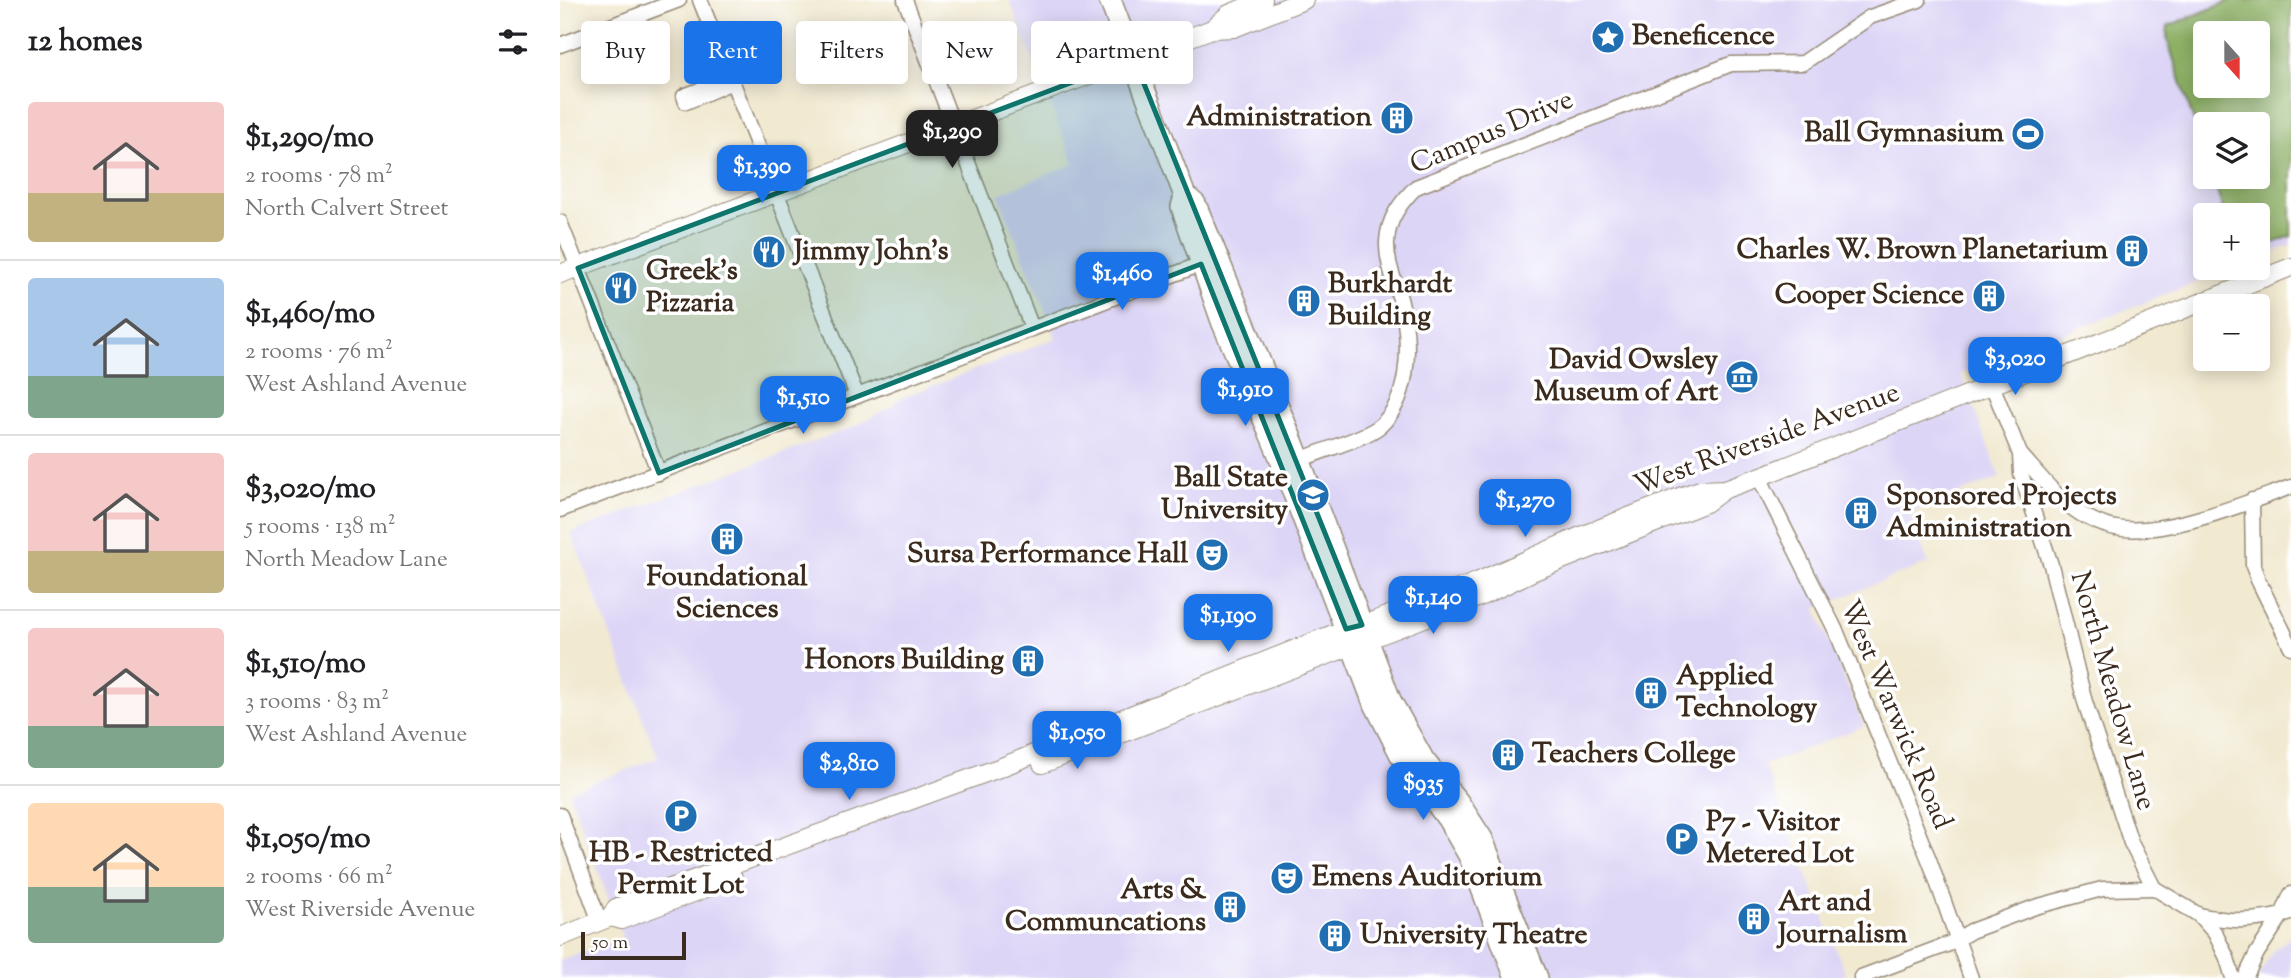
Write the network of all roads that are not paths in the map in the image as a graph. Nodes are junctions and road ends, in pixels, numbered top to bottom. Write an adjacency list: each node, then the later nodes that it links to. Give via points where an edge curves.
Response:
1 (679, 0): 11 (street)
2 (700, 0): 15 (street)
3 (905, 0): 14 (street)
4 (1110, 0): 8 (main road)
5 (1263, 0): 9 (street, via 1229,14)
6 (1304, 0): 9 (street, via 1234,28)
7 (1919, 0): 26 (street, Campus Drive, via 1870,17 1803,63 1731,64 1416,187 1390,223 1387,243 1404,314 1407,349 1399,396 1377,428)
8 (1119, 21)
9 (1212, 29): 10 (street)
10 (1193, 36)
11 (560, 45)
12 (1066, 84): 14 (street)
13 (1143, 84): 16 (main road)
14 (953, 126): 15 (street); 22 (street)
15 (776, 194): 20 (street); 24 (street)
16 (1185, 196): 18 (main road, via 1182,208); 26 (main road, via 1195,204)
17 (560, 222): 20 (street)
18 (1201, 264): 22 (street); 26 (main road, via 1222,321)
19 (2291, 267): 23 (street, West Riverside Avenue)
20 (578, 268): 21 (street); 27 (street)
21 (560, 275)
22 (1032, 328): 24 (street)
23 (1992, 385): 25 (street, North Meadow Lane); 28 (street, West Riverside Avenue)
24 (857, 396): 27 (street)
25 (2020, 454): 30 (street, via 2056,494 2084,516 2114,528 2164,526); 35 (street, North Meadow Lane, via 2021,474 2051,565 2102,760 2131,843)
26 (1291, 464): 32 (main road)
27 (659, 473): 31 (street)
28 (1759, 477): 32 (street, West Riverside Avenue, via 1482,596); 41 (street, West Warwick Road, via 1837,633)
29 (2291, 487): 30 (street)
30 (2252, 500): 33 (street, via 2253,566)
31 (560, 510)
32 (1360, 639): 39 (street, via 616,908); 43 (main road, via 1385,727 1470,858); 44 (main road, via 1424,761 1482,839)
33 (2291, 647)
34 (560, 815): 39 (street)
35 (2154, 888): 37 (street); 41 (street, via 2077,894)
36 (2291, 894): 38 (street)
37 (2199, 915): 38 (street, via 2244,921); 46 (street, via 2222,945)
38 (2286, 915): 47 (street, via 2257,953)
39 (606, 919): 40 (street)
40 (560, 937)
41 (1958, 939): 42 (street); 45 (street, West Warwick Road)
42 (1861, 977)
43 (1516, 978)
44 (1537, 978)
45 (1971, 978)
46 (2234, 978)
47 (2245, 978)

